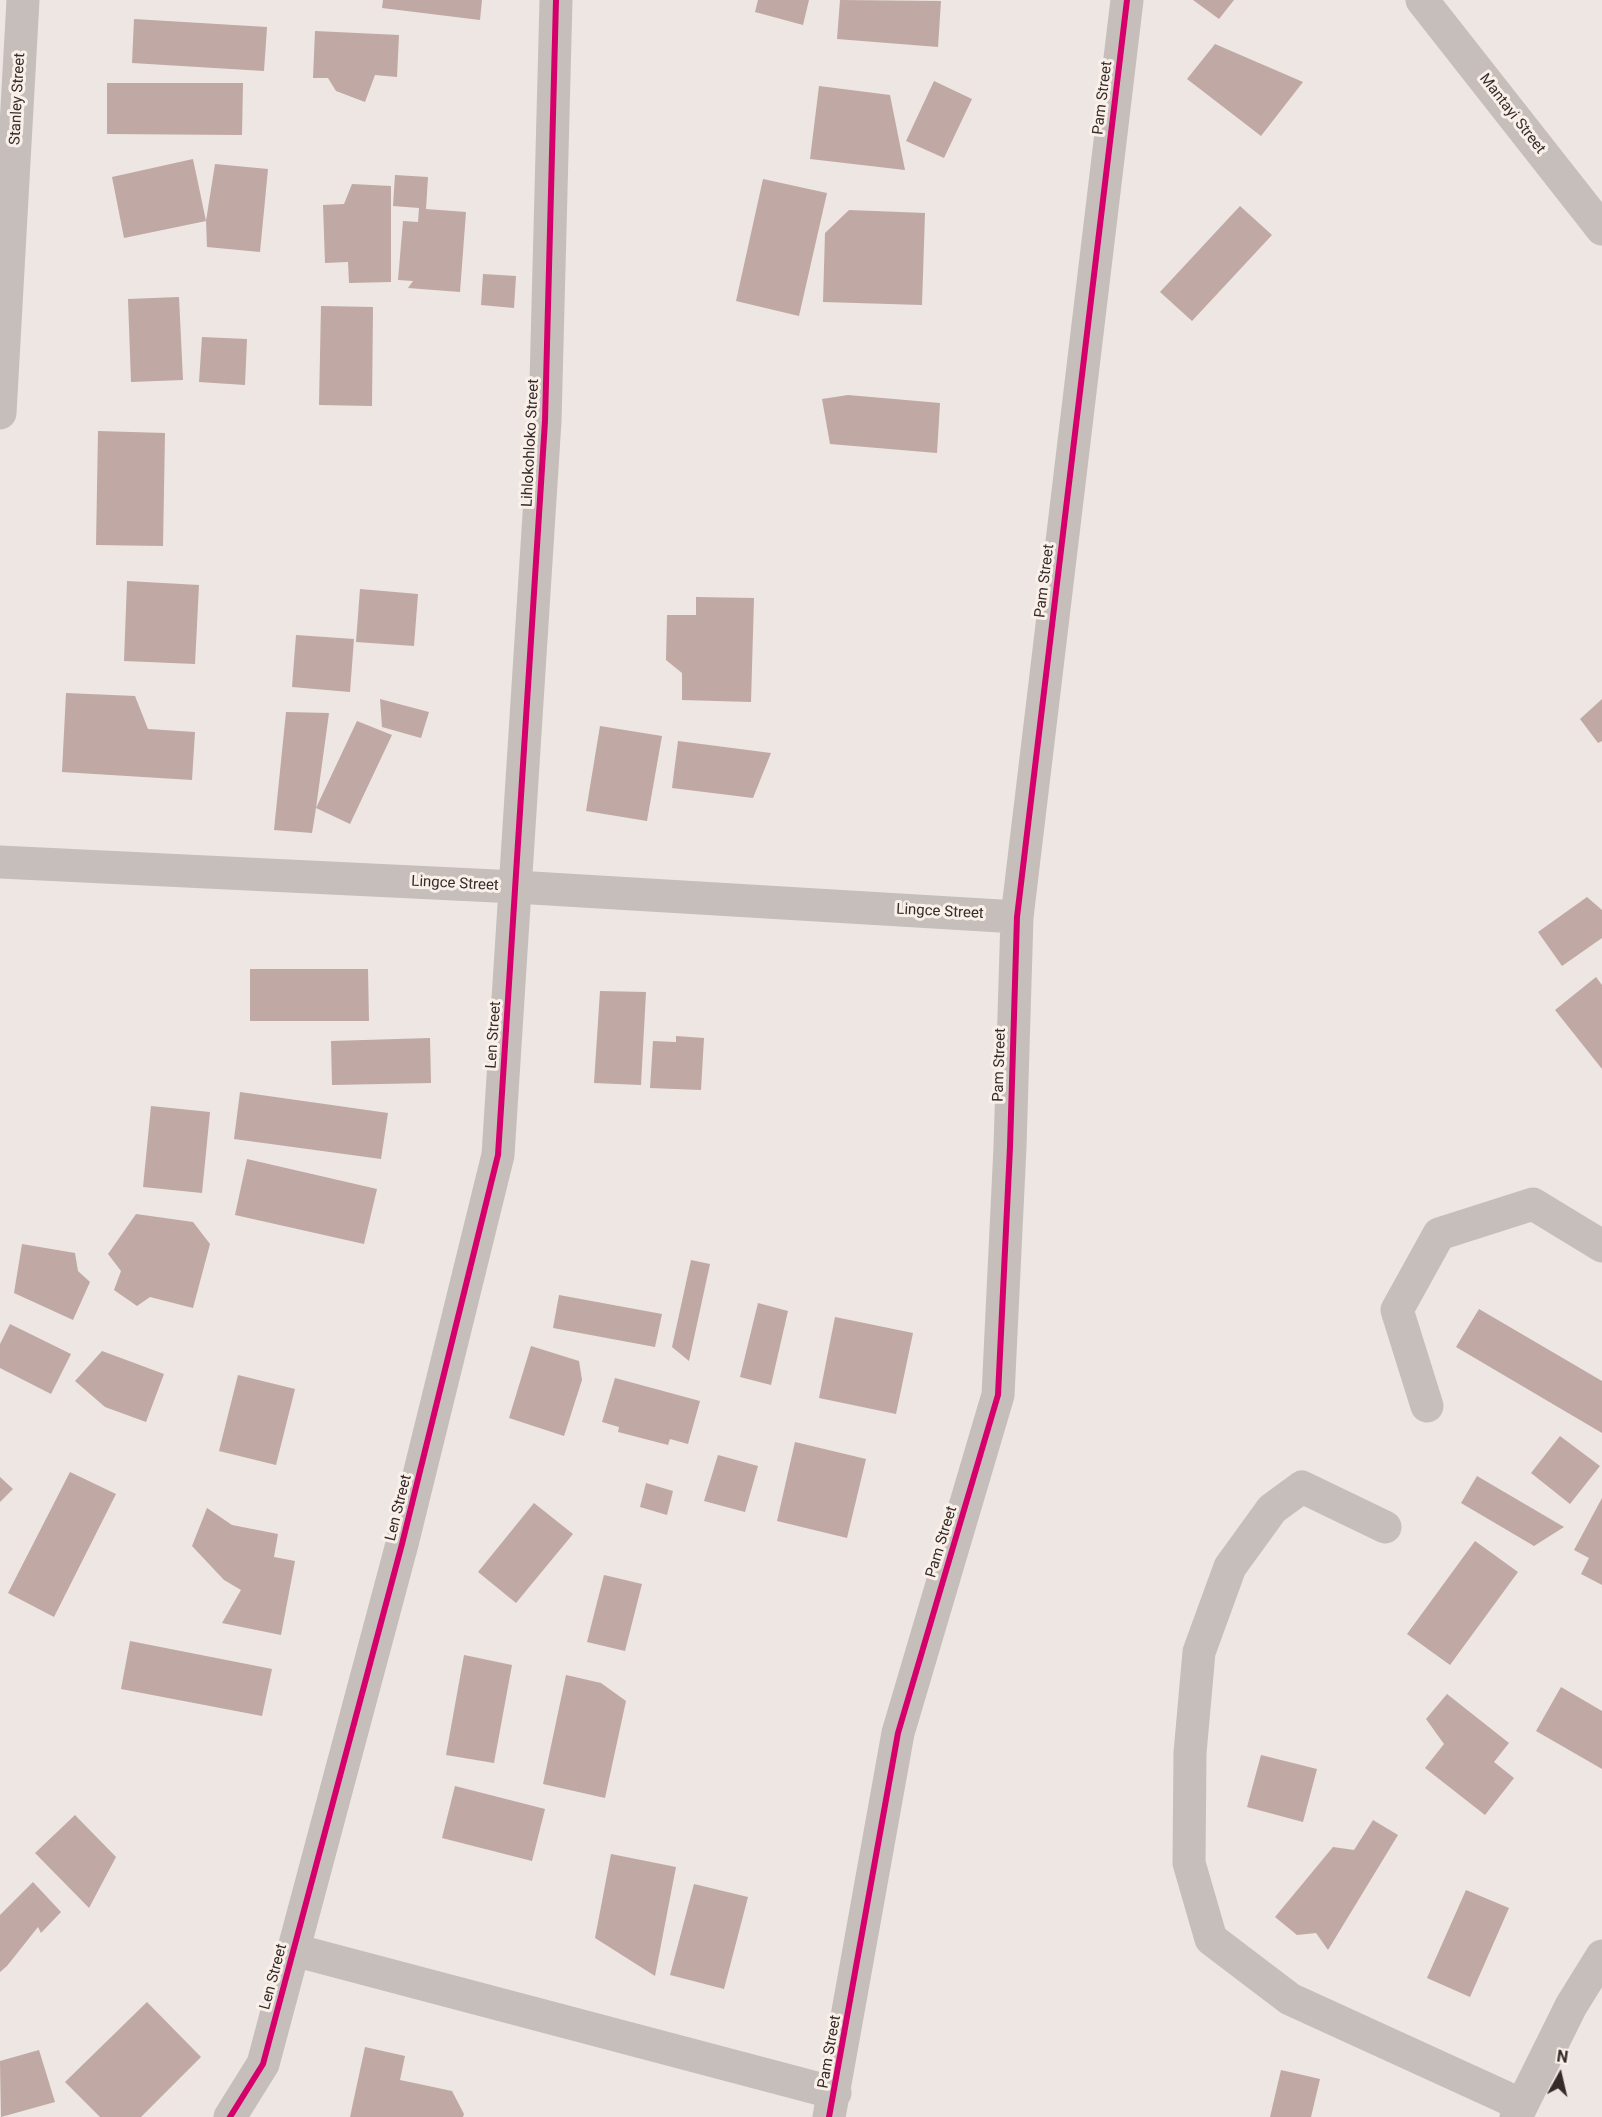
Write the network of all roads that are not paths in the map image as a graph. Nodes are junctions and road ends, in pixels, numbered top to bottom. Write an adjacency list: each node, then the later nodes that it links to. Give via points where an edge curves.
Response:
1 (23, 0): 6 (street, Stanley Street)
2 (556, 0): 8 (street, Lihlokohloko Street, via 545,421)
3 (1127, 0): 9 (street, Pam Street)
4 (1422, 0): 5 (street, Mantayi Street)
5 (1602, 228)
6 (0, 413)
7 (0, 862): 8 (street, Lingce Street)
8 (516, 887): 9 (street, Lingce Street); 13 (street, Len Street, via 498,1155 402,1544)
9 (1017, 917): 15 (street, Pam Street, via 998,1395 898,1733)
10 (1602, 1246): 11 (street, via 1533,1204 1439,1234 1398,1310)
11 (1427, 1406)
12 (1385, 1527): 16 (street, via 1302,1487 1272,1509 1230,1567 1199,1652 1190,1753 1189,1863 1211,1939 1290,1999)
13 (294, 1950): 15 (street); 17 (street, Len Street, via 263,2064)
14 (1602, 1956): 16 (street, via 1571,2006)
15 (832, 2105)
16 (1519, 2111)
17 (230, 2117)

